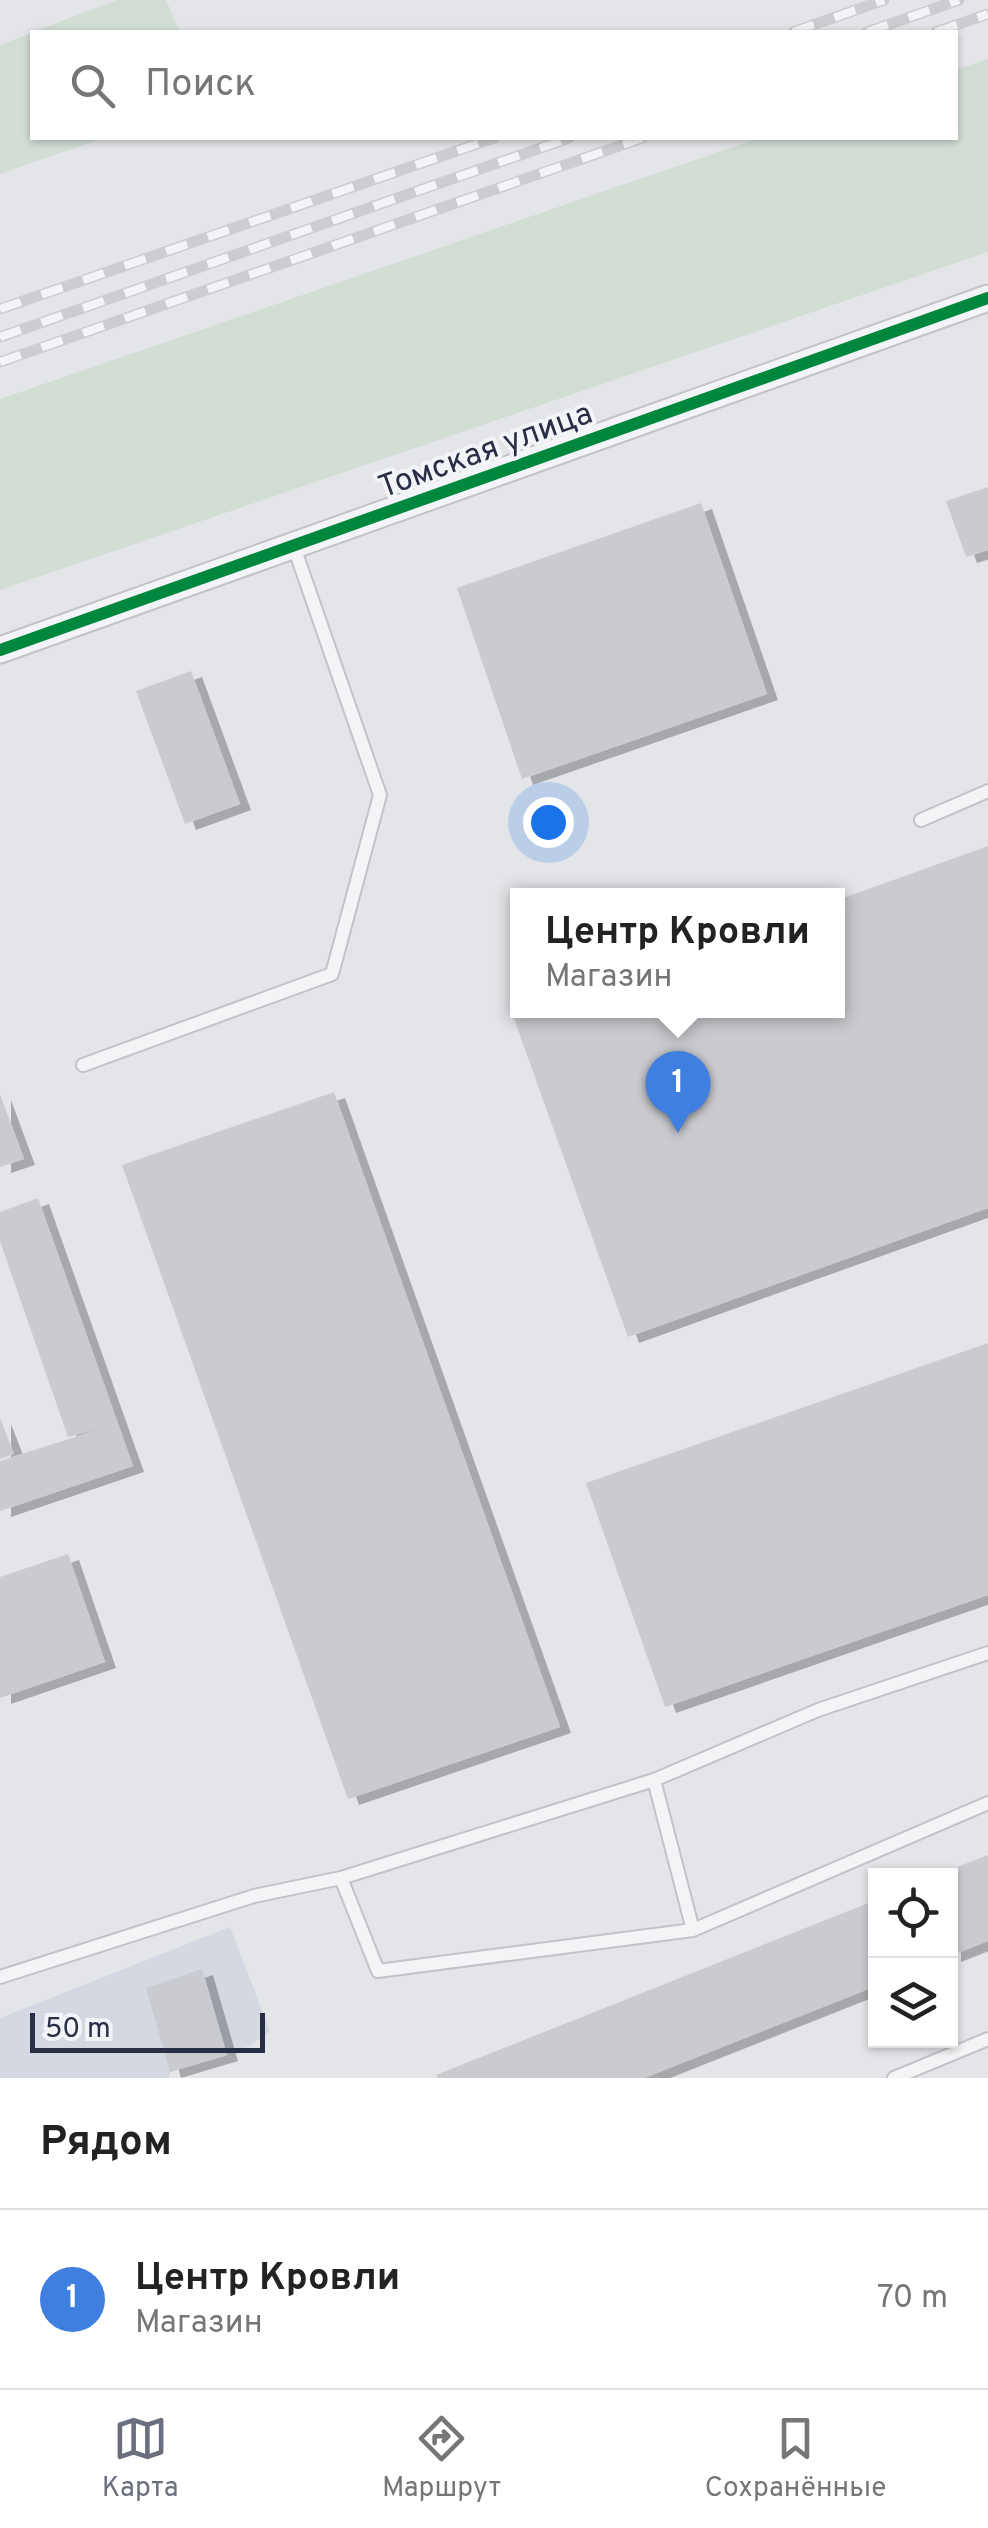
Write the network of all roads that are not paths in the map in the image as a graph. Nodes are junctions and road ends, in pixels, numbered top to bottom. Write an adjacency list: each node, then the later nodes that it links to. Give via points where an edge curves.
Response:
1 (988, 298): 2 (street, Томская улица)
2 (294, 547): 3 (street, Томская улица); 6 (lane, via 380,795 332,974)
3 (0, 650)
4 (988, 791): 5 (lane)
5 (921, 820)
6 (83, 1066)
7 (988, 1653): 8 (lane, via 818,1710)
8 (654, 1780): 10 (lane); 11 (lane)
9 (988, 1803): 11 (lane)
10 (340, 1878): 11 (lane, via 378,1972); 12 (lane, via 254,1896)
11 (693, 1930)
12 (0, 1977)
13 (988, 2039): 14 (lane)
14 (894, 2078)

